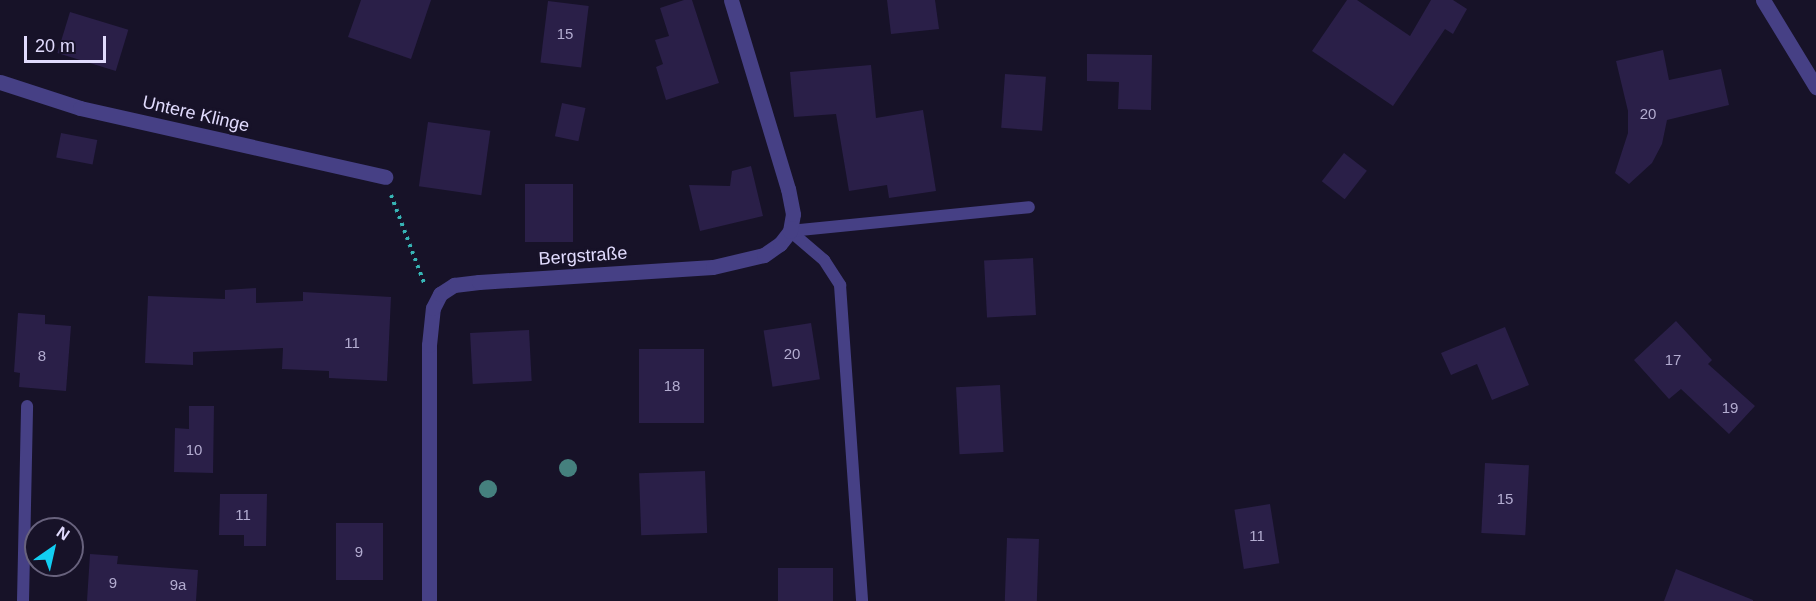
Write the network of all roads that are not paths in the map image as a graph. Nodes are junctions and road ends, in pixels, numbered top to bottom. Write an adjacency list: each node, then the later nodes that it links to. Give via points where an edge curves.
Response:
1 (731, 0): 7 (street, via 788,189 793,214)
2 (1763, 0): 4 (street)
3 (0, 82): 5 (street, Untere Klinge, via 80,108)
4 (1816, 87)
5 (385, 177)
6 (1029, 207): 7 (lane)
7 (790, 231): 10 (street, Bergstraße, via 764,255 712,267 454,285 440,294 433,308 429,345); 11 (lane, via 824,260 840,285)
8 (27, 406): 9 (lane)
9 (23, 601)
10 (429, 601)
11 (862, 601)

